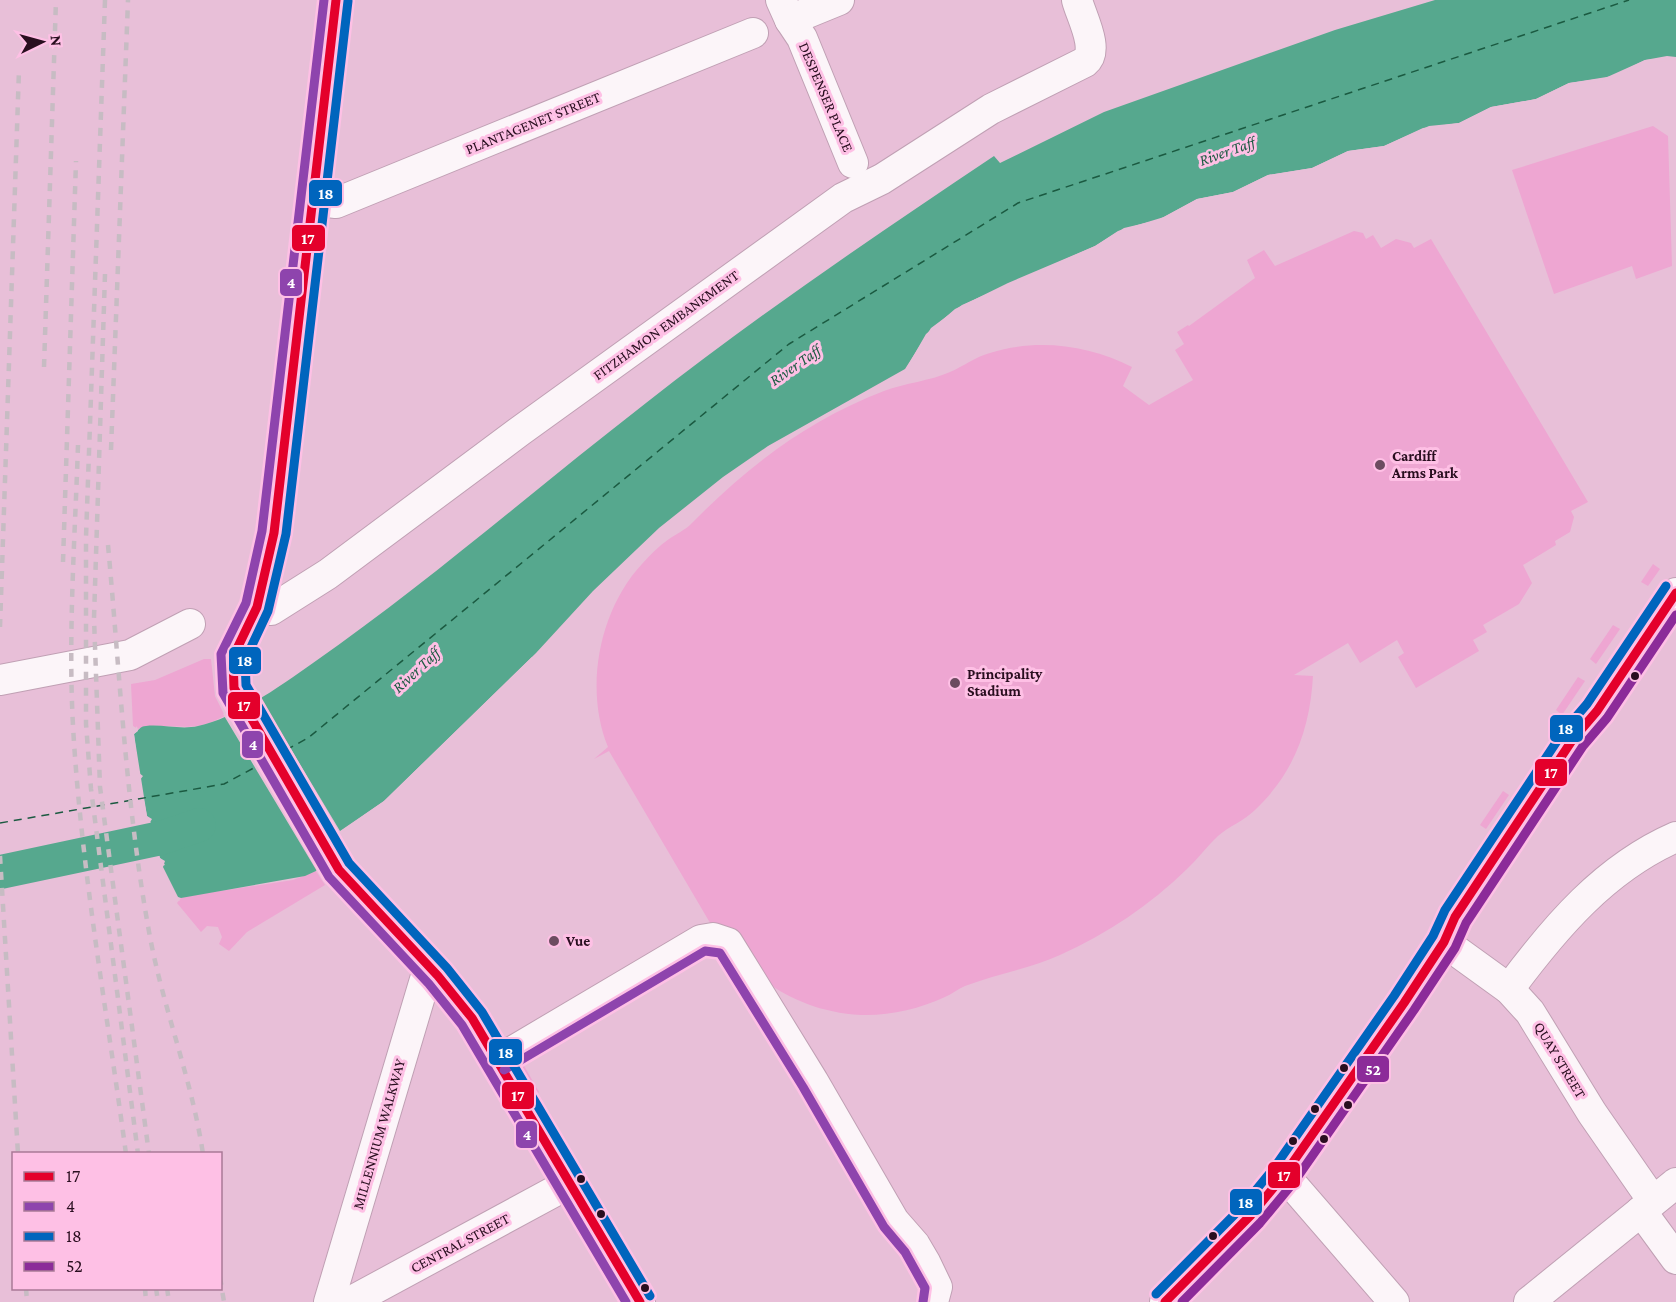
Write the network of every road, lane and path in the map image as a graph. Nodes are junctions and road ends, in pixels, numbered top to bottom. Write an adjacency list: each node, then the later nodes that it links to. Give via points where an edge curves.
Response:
1 (336, 0): 7 (street)
2 (838, 0): 4 (street)
3 (1077, 0): 9 (street, FITZHAMON EMBANKMENT, via 1092,48 1090,58 991,109 882,179 843,198 328,574 271,610)
4 (786, 10): 6 (street, DESPENSER PLACE, via 802,38)
5 (753, 33): 7 (street, PLANTAGENET STREET, via 336,203)
6 (854, 163)
7 (312, 200): 9 (street, via 274,533)
8 (1676, 593): 13 (street, via 1598,711 1573,739 1455,917)
9 (257, 607): 14 (street, via 234,657 232,679 239,699 339,870)
10 (190, 624): 11 (street, via 130,655)
11 (0, 680)
12 (1676, 837): 15 (street, via 1653,847 1594,890)
13 (1444, 942): 15 (street, QUAY STREET); 17 (street)
14 (429, 966): 16 (street, via 450,989); 22 (street, MILLENNIUM WALKWAY)
15 (1509, 989): 19 (street, QUAY STREET, via 1538,1023 1592,1113)
16 (498, 1060): 18 (street); 21 (street, via 701,940 713,938 728,943 894,1221 915,1245 937,1287)
17 (1284, 1174): 25 (street, via 1251,1215); 26 (street)
18 (570, 1182): 23 (street, CENTRAL STREET); 24 (street)
19 (1657, 1198): 20 (street, QUAY STREET); 27 (street)
20 (1676, 1259)
21 (934, 1301)
22 (329, 1302)
23 (350, 1302)
24 (640, 1302)
25 (1165, 1302)
26 (1394, 1302)
27 (1530, 1302)

